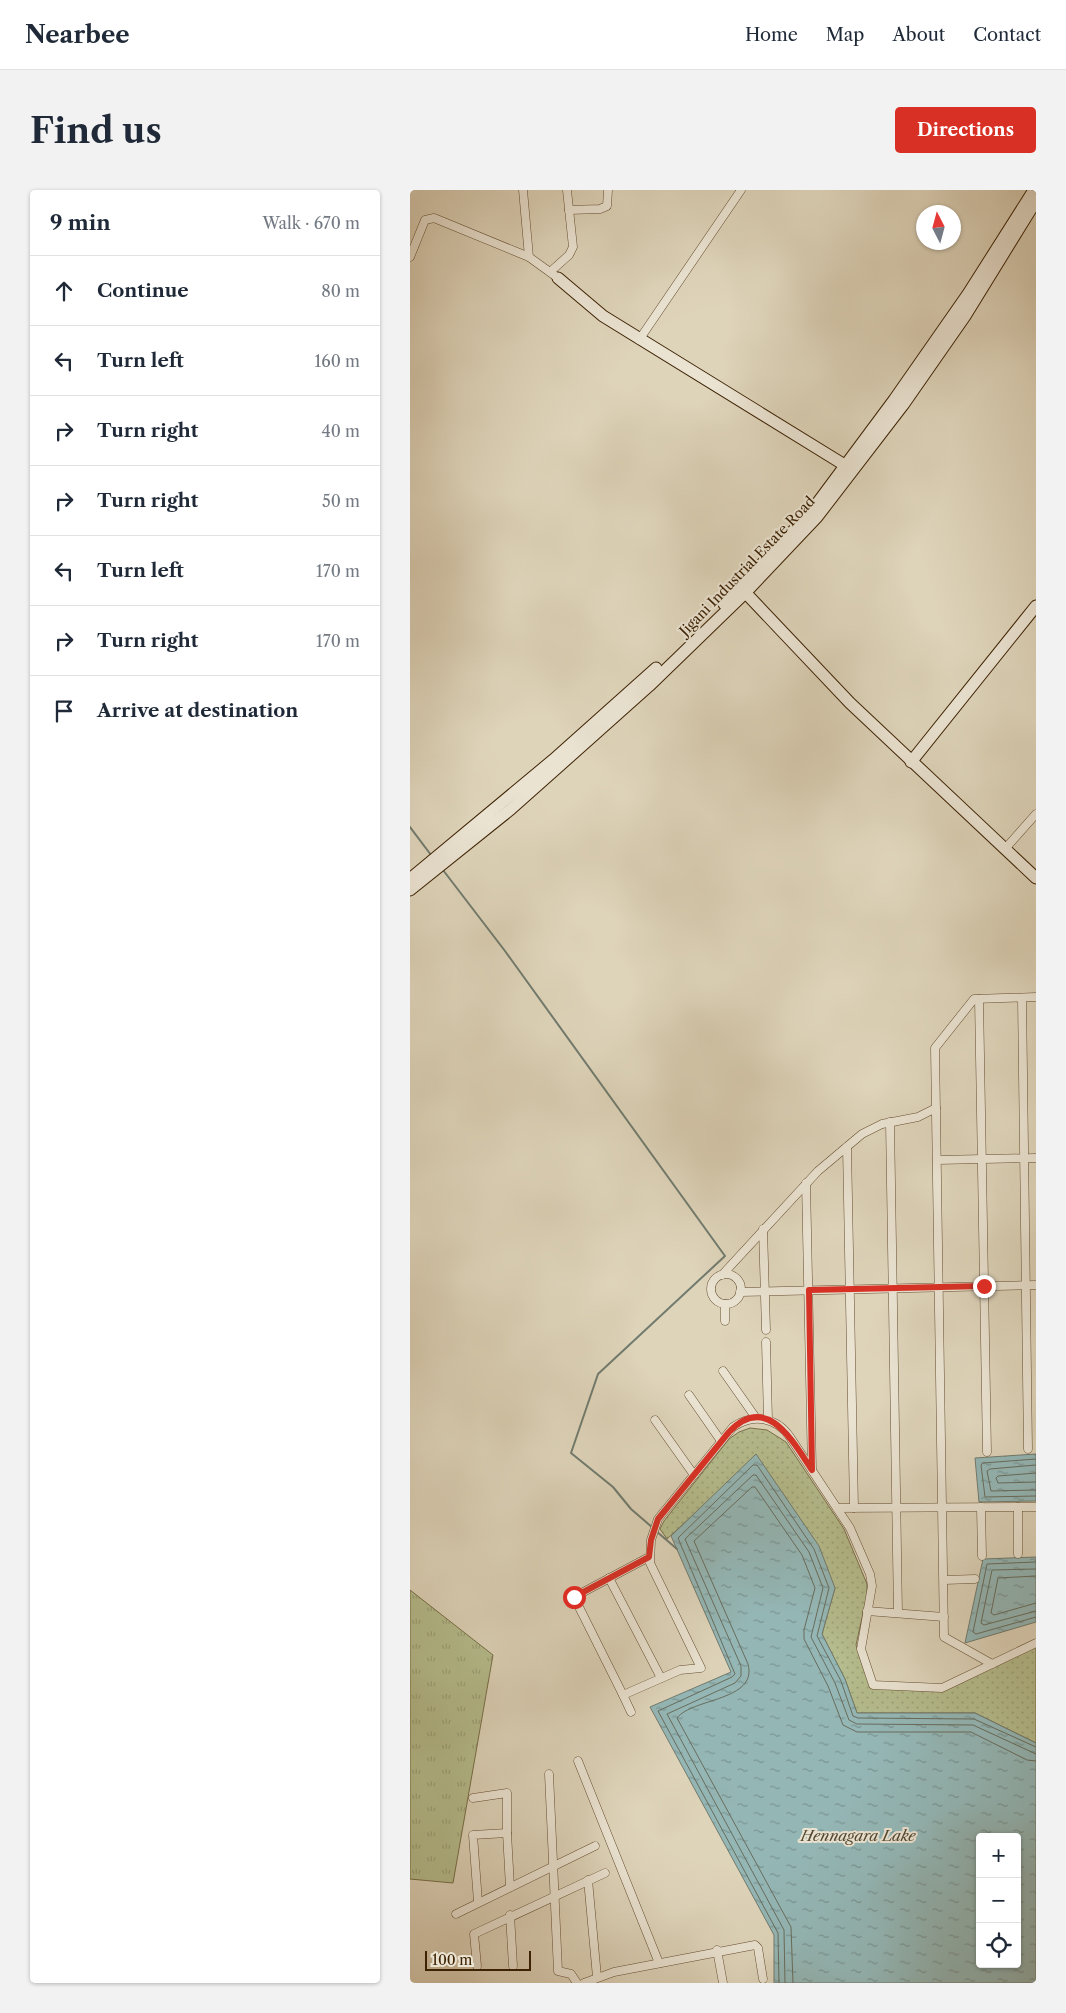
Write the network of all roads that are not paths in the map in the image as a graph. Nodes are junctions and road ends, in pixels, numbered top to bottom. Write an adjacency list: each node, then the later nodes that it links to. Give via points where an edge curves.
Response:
1 (523, 190): 8 (street)
2 (567, 190): 7 (street)
3 (608, 190): 7 (street, via 607,206)
4 (741, 190): 11 (street)
5 (1034, 190): 12 (main road, Jigani Industrial Estate Road, via 938,339)
6 (1036, 201): 12 (main road, Jigani Industrial Estate Road, via 965,316 903,406)
7 (569, 210): 10 (street, via 573,247)
8 (529, 257): 9 (street, via 434,218 425,220); 10 (street)
9 (410, 258)
10 (554, 275): 11 (main road, via 603,316)
11 (639, 340): 12 (main road)
12 (849, 468): 13 (main road, Jigani Industrial Estate Road)
13 (743, 590): 15 (main road); 18 (main road, Jigani Industrial Estate Road)
14 (1036, 606): 15 (main road)
15 (911, 762): 17 (main road)
16 (1036, 814): 17 (street)
17 (1005, 849): 19 (main road)
18 (437, 862): 20 (main road, Jigani Industrial Estate Road); 21 (main road, Jigani Industrial Estate Road)
19 (1036, 878)
20 (410, 879)
21 (410, 890)
22 (1022, 998): 23 (street); 24 (street); 28 (street)
23 (1036, 998)
24 (979, 999): 25 (street, via 974,999 935,1048); 30 (street)
25 (936, 1108): 26 (street); 31 (street)
26 (890, 1122): 27 (street, via 868,1130); 67 (street)
27 (847, 1147): 32 (street); 39 (street)
28 (1024, 1158): 29 (street); 30 (street); 35 (street)
29 (1036, 1158)
30 (982, 1159): 31 (street); 37 (street)
31 (937, 1160): 38 (street)
32 (806, 1183): 33 (street); 40 (street)
33 (763, 1229): 34 (street); 41 (street)
34 (722, 1275): 42 (street, via 736,1279); 43 (street, via 713,1281 711,1292 714,1299)
35 (1026, 1285): 36 (street); 37 (street); 45 (street)
36 (1036, 1285)
37 (984, 1286): 38 (street); 58 (street)
38 (939, 1287): 39 (street); 61 (street)
39 (850, 1289): 40 (street); 66 (street)
40 (809, 1290): 41 (street); 59 (street)
41 (765, 1291): 42 (street); 47 (street)
42 (740, 1292): 43 (street, via 733,1302)
43 (724, 1304): 44 (street)
44 (725, 1321)
45 (1026, 1328): 46 (street); 50 (street)
46 (1036, 1328)
47 (766, 1330)
48 (766, 1342): 55 (street)
49 (723, 1371): 53 (street)
50 (1027, 1371): 51 (street); 57 (street)
51 (1036, 1371)
52 (688, 1395): 56 (street)
53 (756, 1418): 55 (street); 56 (street, via 738,1424)
54 (655, 1420): 60 (street)
55 (768, 1420): 59 (street, via 787,1432)
56 (721, 1441): 60 (street)
57 (1028, 1449)
58 (987, 1452)
59 (812, 1470): 65 (street)
60 (694, 1475): 70 (street, via 658,1519)
61 (942, 1507): 62 (street); 67 (street); 73 (street)
62 (981, 1507): 63 (street); 69 (street)
63 (1018, 1507): 64 (street); 68 (street)
64 (1036, 1507)
65 (837, 1508): 66 (street); 74 (street, via 850,1528 871,1578)
66 (854, 1508): 67 (street)
67 (896, 1508): 75 (street)
68 (1018, 1554)
69 (982, 1556)
70 (649, 1557): 71 (street); 79 (street, via 701,1668 680,1670)
71 (609, 1578): 79 (street); 80 (street, via 574,1597)
72 (975, 1579): 73 (street)
73 (944, 1580): 76 (street)
74 (867, 1611): 75 (street); 77 (street, via 861,1649 873,1685 942,1688)
75 (898, 1613): 76 (street)
76 (944, 1617): 78 (street, via 944,1637)
77 (1036, 1643)
78 (992, 1664)
79 (661, 1678): 80 (street)
80 (623, 1696): 81 (street)
81 (631, 1712)
82 (578, 1761): 96 (street)
83 (549, 1774): 87 (street)
84 (473, 1798): 85 (street, via 507,1793)
85 (506, 1833): 90 (street); 92 (street, via 473,1835)
86 (595, 1846): 87 (street)
87 (554, 1866): 90 (street); 91 (street)
88 (606, 1873): 89 (street)
89 (588, 1880): 91 (street); 99 (street)
90 (510, 1887): 92 (street)
91 (556, 1895): 94 (street); 101 (street, via 558,1971 571,1974)
92 (478, 1902): 93 (street)
93 (456, 1914)
94 (510, 1915): 97 (street, via 474,1934); 98 (street)
95 (718, 1951): 96 (street); 100 (street, via 757,1946); 103 (street)
96 (659, 1963): 99 (street)
97 (477, 1966)
98 (513, 1966)
99 (597, 1977): 102 (street)
100 (763, 1979)
101 (577, 1983)
102 (584, 1983)
103 (724, 1983)

